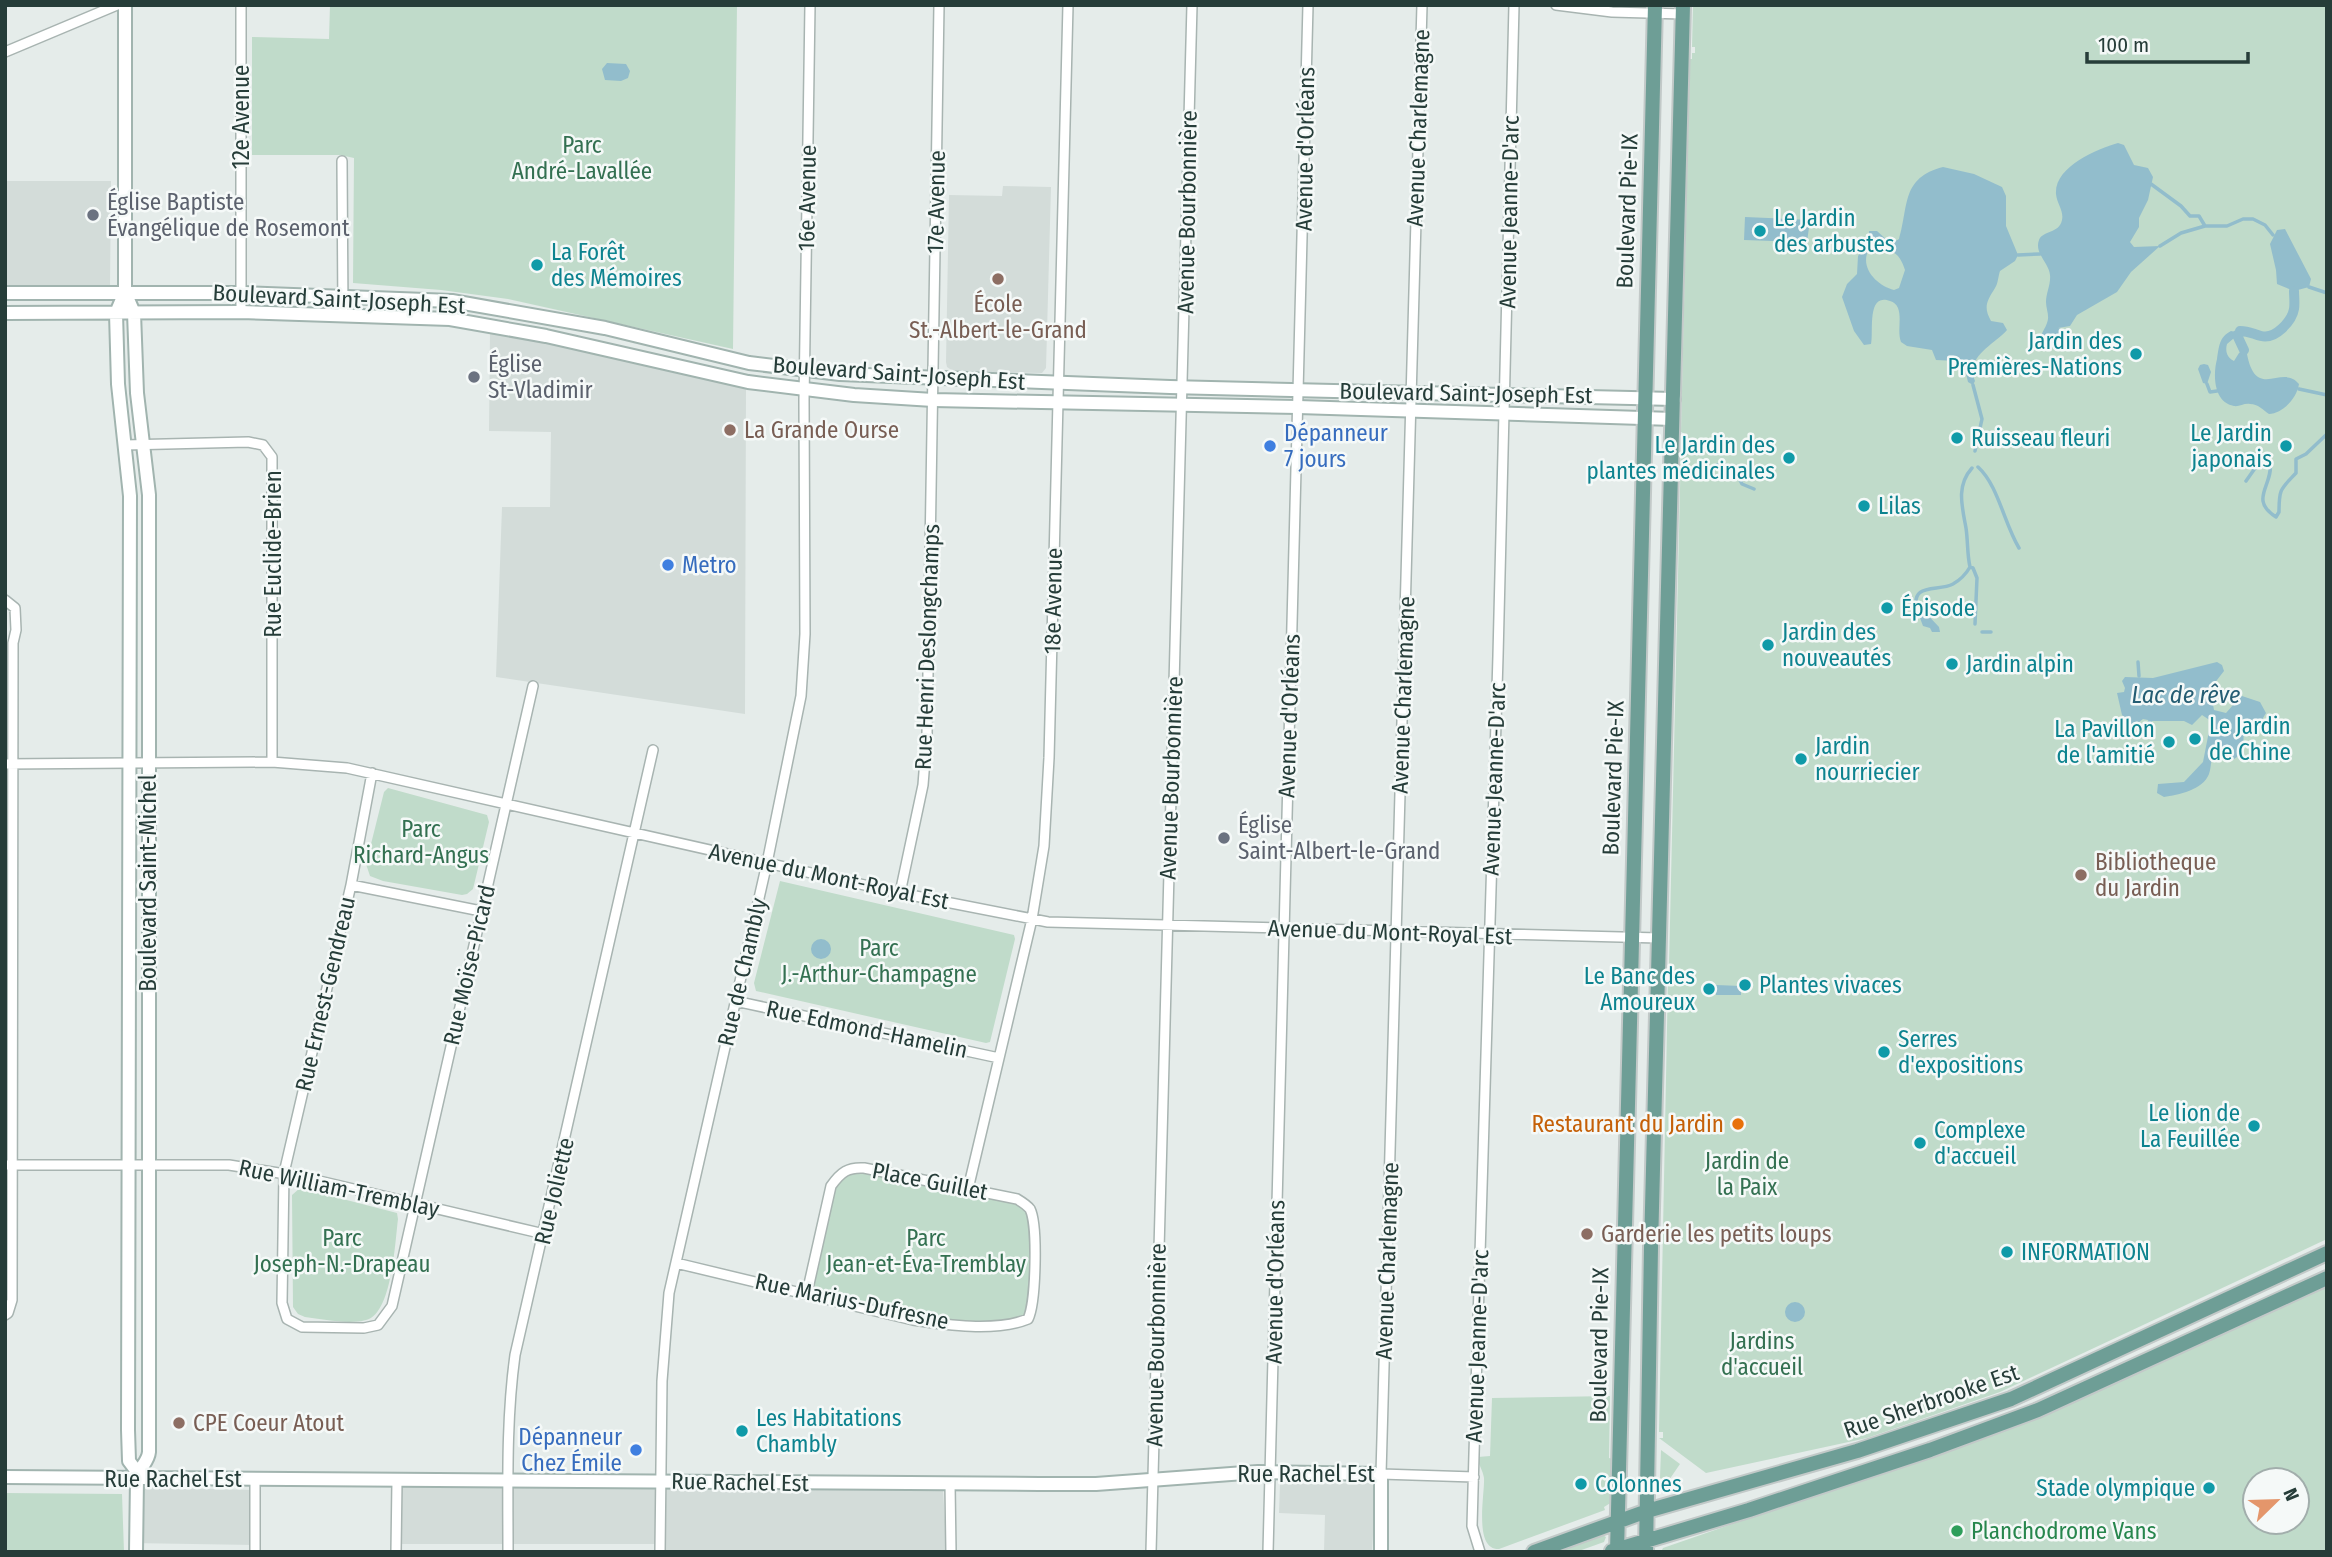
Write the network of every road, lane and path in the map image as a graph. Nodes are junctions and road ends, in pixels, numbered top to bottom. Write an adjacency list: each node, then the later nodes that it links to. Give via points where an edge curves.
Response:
1 (117, 5): 14 (street)
2 (125, 5): 16 (main road, Boulevard Saint-Michel)
3 (241, 5): 18 (street, 12e Avenue)
4 (810, 5): 25 (street, 16e Avenue)
5 (939, 5): 26 (street, 17e Avenue)
6 (1068, 5): 27 (street, 18e Avenue)
7 (1192, 5): 28 (street, Avenue Bourbonnière)
8 (1308, 5): 29 (street, Avenue d'Orléans)
9 (1422, 5): 31 (street, Avenue Charlemagne)
10 (1514, 5): 32 (street, Avenue Jeanne-D'arc)
11 (1556, 5): 12 (street, via 1603,11)
12 (1655, 9): 13 (street); 33 (main road, Boulevard Pie-IX)
13 (1683, 10): 34 (main road)
14 (5, 52)
15 (342, 161): 19 (street)
16 (125, 292): 17 (main road, Boulevard Saint-Joseph Est); 18 (main road, Boulevard Saint-Joseph Est); 22 (main road, Boulevard Saint-Michel); 23 (main road, Boulevard Saint-Michel)
17 (5, 293)
18 (241, 293): 19 (main road, Boulevard Saint-Joseph Est); 20 (street, 12e Avenue)
19 (343, 296): 24 (street); 25 (main road, Boulevard Saint-Joseph Est, via 452,301)
20 (241, 312): 23 (main road, Boulevard Saint-Joseph Est); 24 (main road, Boulevard Saint-Joseph Est)
21 (5, 313): 22 (main road, Boulevard Saint-Joseph Est)
22 (116, 313): 23 (main road, Boulevard Saint-Joseph Est); 43 (main road, Boulevard Saint-Michel)
23 (134, 313): 44 (main road, Boulevard Saint-Michel)
24 (343, 314): 30 (main road, Boulevard Saint-Joseph Est, via 450,320 547,336)
25 (804, 370): 26 (main road, Boulevard Saint-Joseph Est); 30 (street, 16e Avenue)
26 (933, 379): 27 (main road, Boulevard Saint-Joseph Est); 35 (street, 17e Avenue)
27 (1058, 383): 28 (main road, Boulevard Saint-Joseph Est); 36 (street, 18e Avenue)
28 (1182, 387): 29 (main road, Boulevard Saint-Joseph Est); 37 (street, Avenue Bourbonnière)
29 (1298, 390): 31 (main road, Boulevard Saint-Joseph Est); 38 (street, Avenue d'Orléans)
30 (804, 391): 35 (main road, Boulevard Saint-Joseph Est); 56 (street, Rue de Chambly, via 801,696)
31 (1410, 392): 32 (main road, Boulevard Saint-Joseph Est); 39 (street, Avenue Charlemagne)
32 (1504, 394): 33 (main road, Boulevard Saint-Joseph Est); 40 (street, Avenue Jeanne-D'arc)
33 (1645, 398): 34 (main road, Boulevard Saint-Joseph Est); 41 (main road, Boulevard Pie-IX)
34 (1674, 399): 42 (main road)
35 (933, 400): 36 (main road, Boulevard Saint-Joseph Est); 59 (street, Rue Henri Deslongchamps, via 928,734 923,785)
36 (1058, 402): 37 (main road, Boulevard Saint-Joseph Est); 61 (street, 18e Avenue, via 1045,846)
37 (1182, 405): 38 (main road, Boulevard Saint-Joseph Est); 62 (street, Avenue Bourbonnière)
38 (1298, 407): 39 (main road, Boulevard Saint-Joseph Est); 63 (street, Avenue d'Orléans)
39 (1410, 410): 40 (main road, Boulevard Saint-Joseph Est); 64 (street, Avenue Charlemagne)
40 (1504, 414): 41 (main road, Boulevard Saint-Joseph Est); 65 (street, Avenue Jeanne-D'arc)
41 (1645, 418): 42 (main road, Boulevard Saint-Joseph Est); 66 (main road, Boulevard Pie-IX)
42 (1673, 419): 68 (main road)
43 (125, 445): 44 (street, Rue Euclide-Brien); 50 (main road, Boulevard Saint-Michel, via 131,496)
44 (143, 445): 49 (street, Rue Euclide-Brien, via 248,442 263,445 272,457); 51 (main road, Boulevard Saint-Michel, via 149,495)
45 (5, 600): 46 (street, via 16,614 16,630)
46 (9, 643): 52 (street)
47 (533, 686): 54 (street, Rue Moïse-Picard)
48 (653, 751): 55 (street, Rue Joliette)
49 (272, 762): 51 (street, Avenue du Mont-Royal Est); 53 (street, Avenue du Mont-Royal Est)
50 (129, 763): 51 (street, Avenue du Mont-Royal Est); 52 (street, Avenue du Mont-Royal Est); 74 (main road, Boulevard Saint-Michel)
51 (148, 763): 75 (main road, Boulevard Saint-Michel)
52 (9, 764): 57 (street)
53 (372, 773): 54 (street, Avenue du Mont-Royal Est); 58 (street, Rue Ernest-Gendreau)
54 (505, 803): 55 (street, Avenue du Mont-Royal Est); 60 (street, Rue Moïse-Picard)
55 (635, 833): 56 (street, Avenue du Mont-Royal Est); 79 (street, Rue Joliette)
56 (767, 863): 59 (street, Avenue du Mont-Royal Est); 69 (street, Rue de Chambly)
57 (9, 879): 67 (street)
58 (351, 885): 60 (street); 76 (street, Rue Ernest-Gendreau)
59 (900, 893): 61 (street, Avenue du Mont-Royal Est)
60 (481, 911): 78 (street, Rue Moïse-Picard)
61 (1032, 919): 62 (street, Avenue du Mont-Royal Est); 71 (street, 18e Avenue)
62 (1166, 926): 63 (street, Avenue du Mont-Royal Est); 91 (street, Avenue Bourbonnière)
63 (1284, 928): 64 (street, Avenue du Mont-Royal Est); 86 (street, Avenue d'Orléans)
64 (1396, 932): 65 (street, Avenue du Mont-Royal Est); 87 (street, Avenue Charlemagne)
65 (1489, 935): 66 (street, Avenue du Mont-Royal Est); 90 (street, Avenue Jeanne-D'arc)
66 (1632, 937): 68 (street, Avenue du Mont-Royal Est); 98 (main road, Boulevard Pie-IX)
67 (8, 938): 70 (street)
68 (1659, 938): 97 (main road)
69 (736, 1001): 71 (street, Rue Edmond-Hamelin); 81 (street, Rue de Chambly)
70 (8, 1038): 72 (street)
71 (999, 1058): 77 (street, 18e Avenue)
72 (8, 1094): 73 (street)
73 (8, 1165): 74 (street, Rue William-Tremblay); 84 (street, via 12,1300)
74 (128, 1165): 75 (street, Rue William-Tremblay); 88 (main road, Boulevard Saint-Michel, via 128,1453)
75 (148, 1165): 76 (street, Rue William-Tremblay, via 229,1165); 88 (main road, Boulevard Saint-Michel, via 149,1452)
76 (284, 1173): 78 (street, Rue William-Tremblay); 78 (street, Rue Ernest-Gendreau, via 282,1303 287,1319 302,1326 378,1325 392,1306)
77 (968, 1189): 83 (street, Place Guillet, via 864,1168 851,1167 839,1174 831,1186); 85 (street, Place Guillet, via 1017,1199 1029,1207 1034,1221 1034,1297)
78 (415, 1202): 79 (street, Rue William-Tremblay)
79 (544, 1234): 95 (street, Rue Joliette, via 515,1355)
80 (2327, 1253): 97 (main road, Rue Sherbrooke Est, via 2011,1399 1857,1451)
81 (676, 1263): 83 (street, Rue Marius-Dufresne); 94 (street, Rue de Chambly, via 665,1322)
82 (2327, 1278): 99 (main road, Rue Sherbrooke Est, via 2038,1410)
83 (807, 1293): 85 (street, Rue Marius-Dufresne, via 947,1325 1015,1324)
84 (5, 1315)
85 (1028, 1319)
86 (1270, 1472): 87 (main road, Rue Rachel Est); 91 (main road, Rue Rachel Est); 108 (street, Avenue d'Orléans)
87 (1381, 1474): 90 (street, Rue Rachel Est); 109 (main road, Avenue Charlemagne)
88 (137, 1476): 89 (main road, Rue Rachel Est); 92 (main road, Rue Rachel Est); 101 (main road)
89 (5, 1477)
90 (1474, 1477): 110 (street, Avenue Jeanne-D'arc, via 1472,1526)
91 (1152, 1478): 96 (main road, Rue Rachel Est); 107 (street, Avenue Bourbonnière)
92 (255, 1480): 93 (main road, Rue Rachel Est); 102 (street)
93 (397, 1481): 95 (main road, Rue Rachel Est); 103 (street)
94 (660, 1481): 95 (main road, Rue Rachel Est); 96 (main road, Rue Rachel Est); 105 (street, Rue de Chambly)
95 (507, 1482): 104 (street, Rue Joliette)
96 (950, 1484): 106 (street)
97 (1647, 1511): 98 (main road, Rue Sherbrooke Est); 99 (main road)
98 (1618, 1521): 100 (main road, Boulevard Pie-IX); 111 (main road, Rue Sherbrooke Est)
99 (1646, 1546): 100 (main road, Rue Sherbrooke Est)
100 (1615, 1551)
101 (136, 1552)
102 (255, 1552)
103 (396, 1552)
104 (508, 1552)
105 (660, 1552)
106 (951, 1552)
107 (1151, 1552)
108 (1268, 1552)
109 (1381, 1552)
110 (1480, 1552)
111 (1534, 1552)

